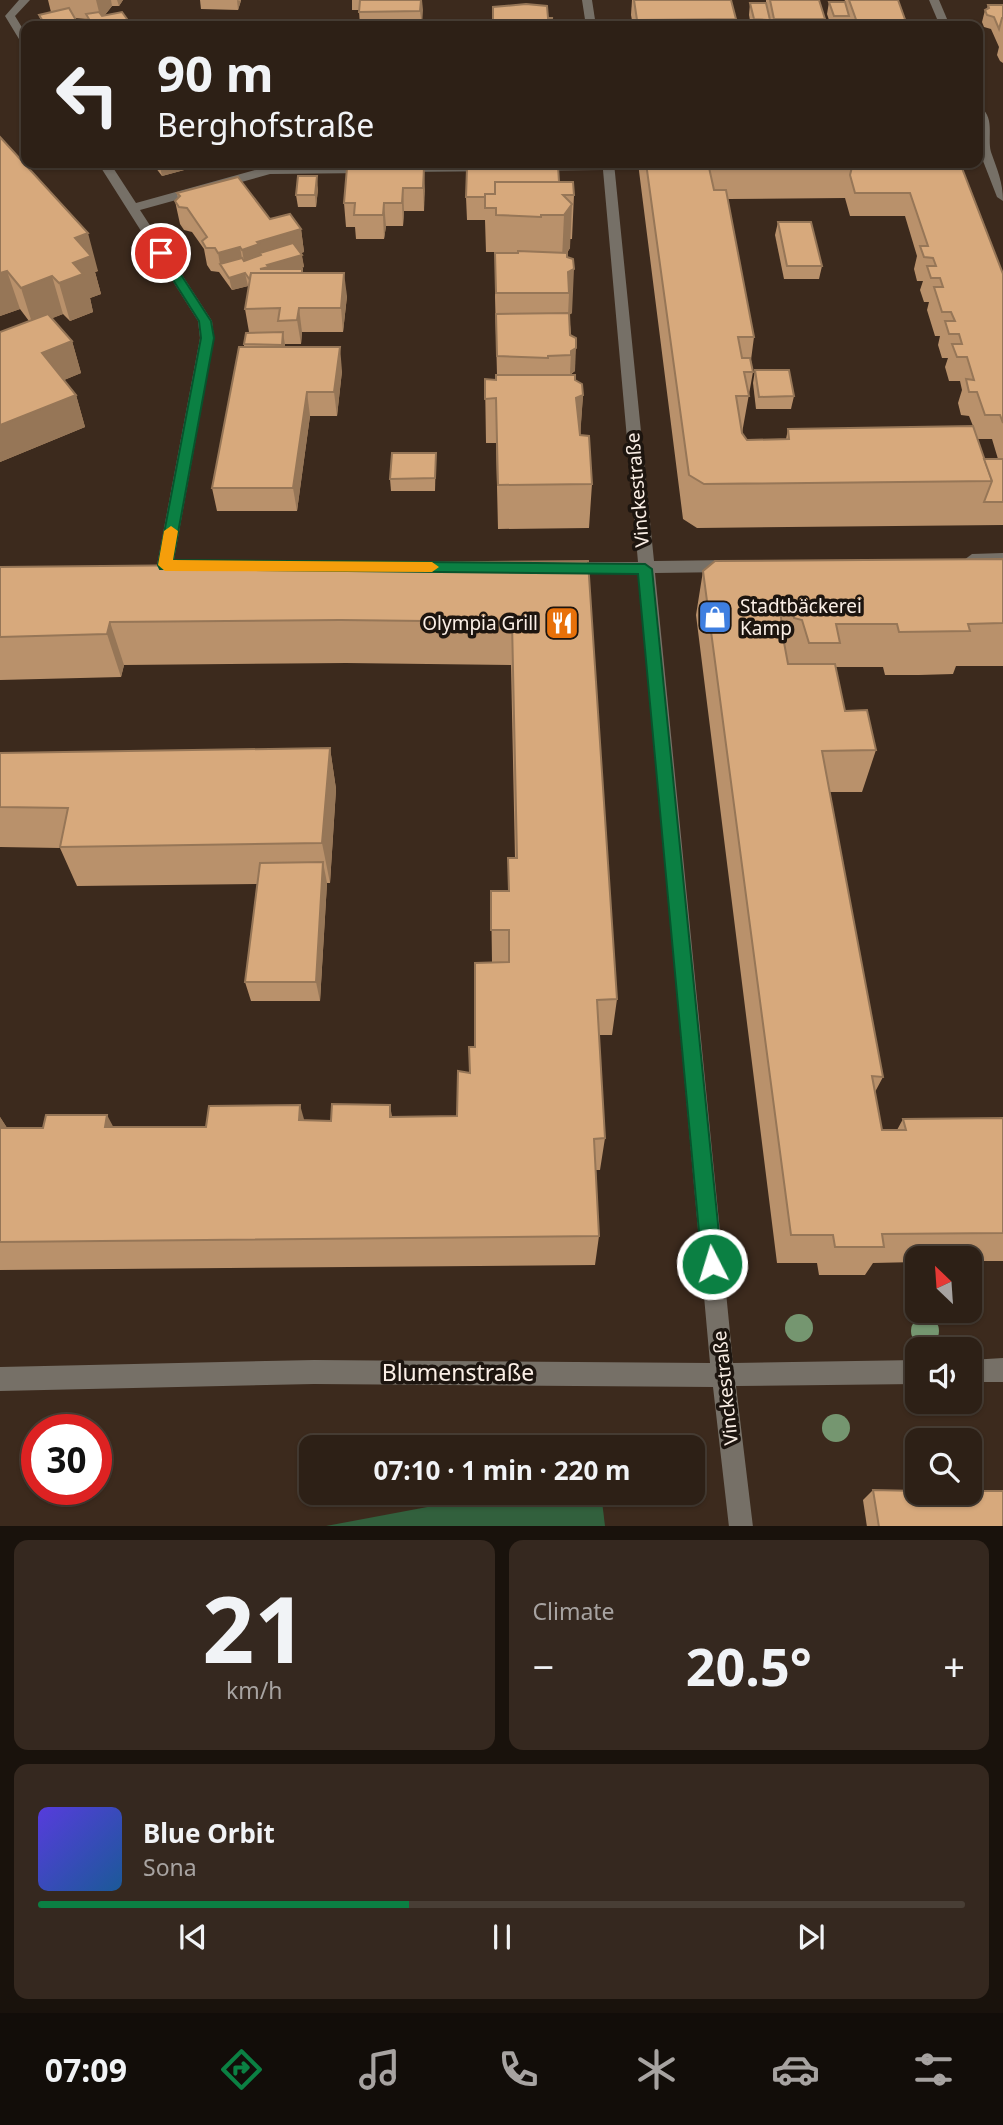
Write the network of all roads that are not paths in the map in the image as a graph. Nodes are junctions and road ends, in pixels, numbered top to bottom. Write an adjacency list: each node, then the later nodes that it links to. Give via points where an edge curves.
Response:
1 (25, 0): 4 (street)
2 (587, 0): 5 (street)
3 (934, 0): 6 (street)
4 (5, 17): 7 (street)
5 (590, 21)
6 (943, 21)
7 (21, 36)
8 (983, 120): 9 (street)
9 (983, 140)
10 (983, 150): 11 (street)
11 (997, 165): 15 (street)
12 (107, 168): 16 (street)
13 (608, 168): 22 (street, Vinckestraße)
14 (378, 169): 16 (street, via 270,170)
15 (1003, 197)
16 (132, 208): 19 (street, via 205,321 207,338)
17 (1003, 559): 18 (street)
18 (962, 560)
19 (165, 566)
20 (741, 566): 22 (street)
21 (549, 568): 22 (street)
22 (645, 569): 26 (street, Vinckestraße)
23 (1003, 1370): 24 (street)
24 (982, 1371)
25 (905, 1372): 26 (street, Blumenstraße)
26 (723, 1375): 27 (street, Blumenstraße, via 314,1372); 28 (street, Vinckestraße)
27 (0, 1379)
28 (741, 1526)

